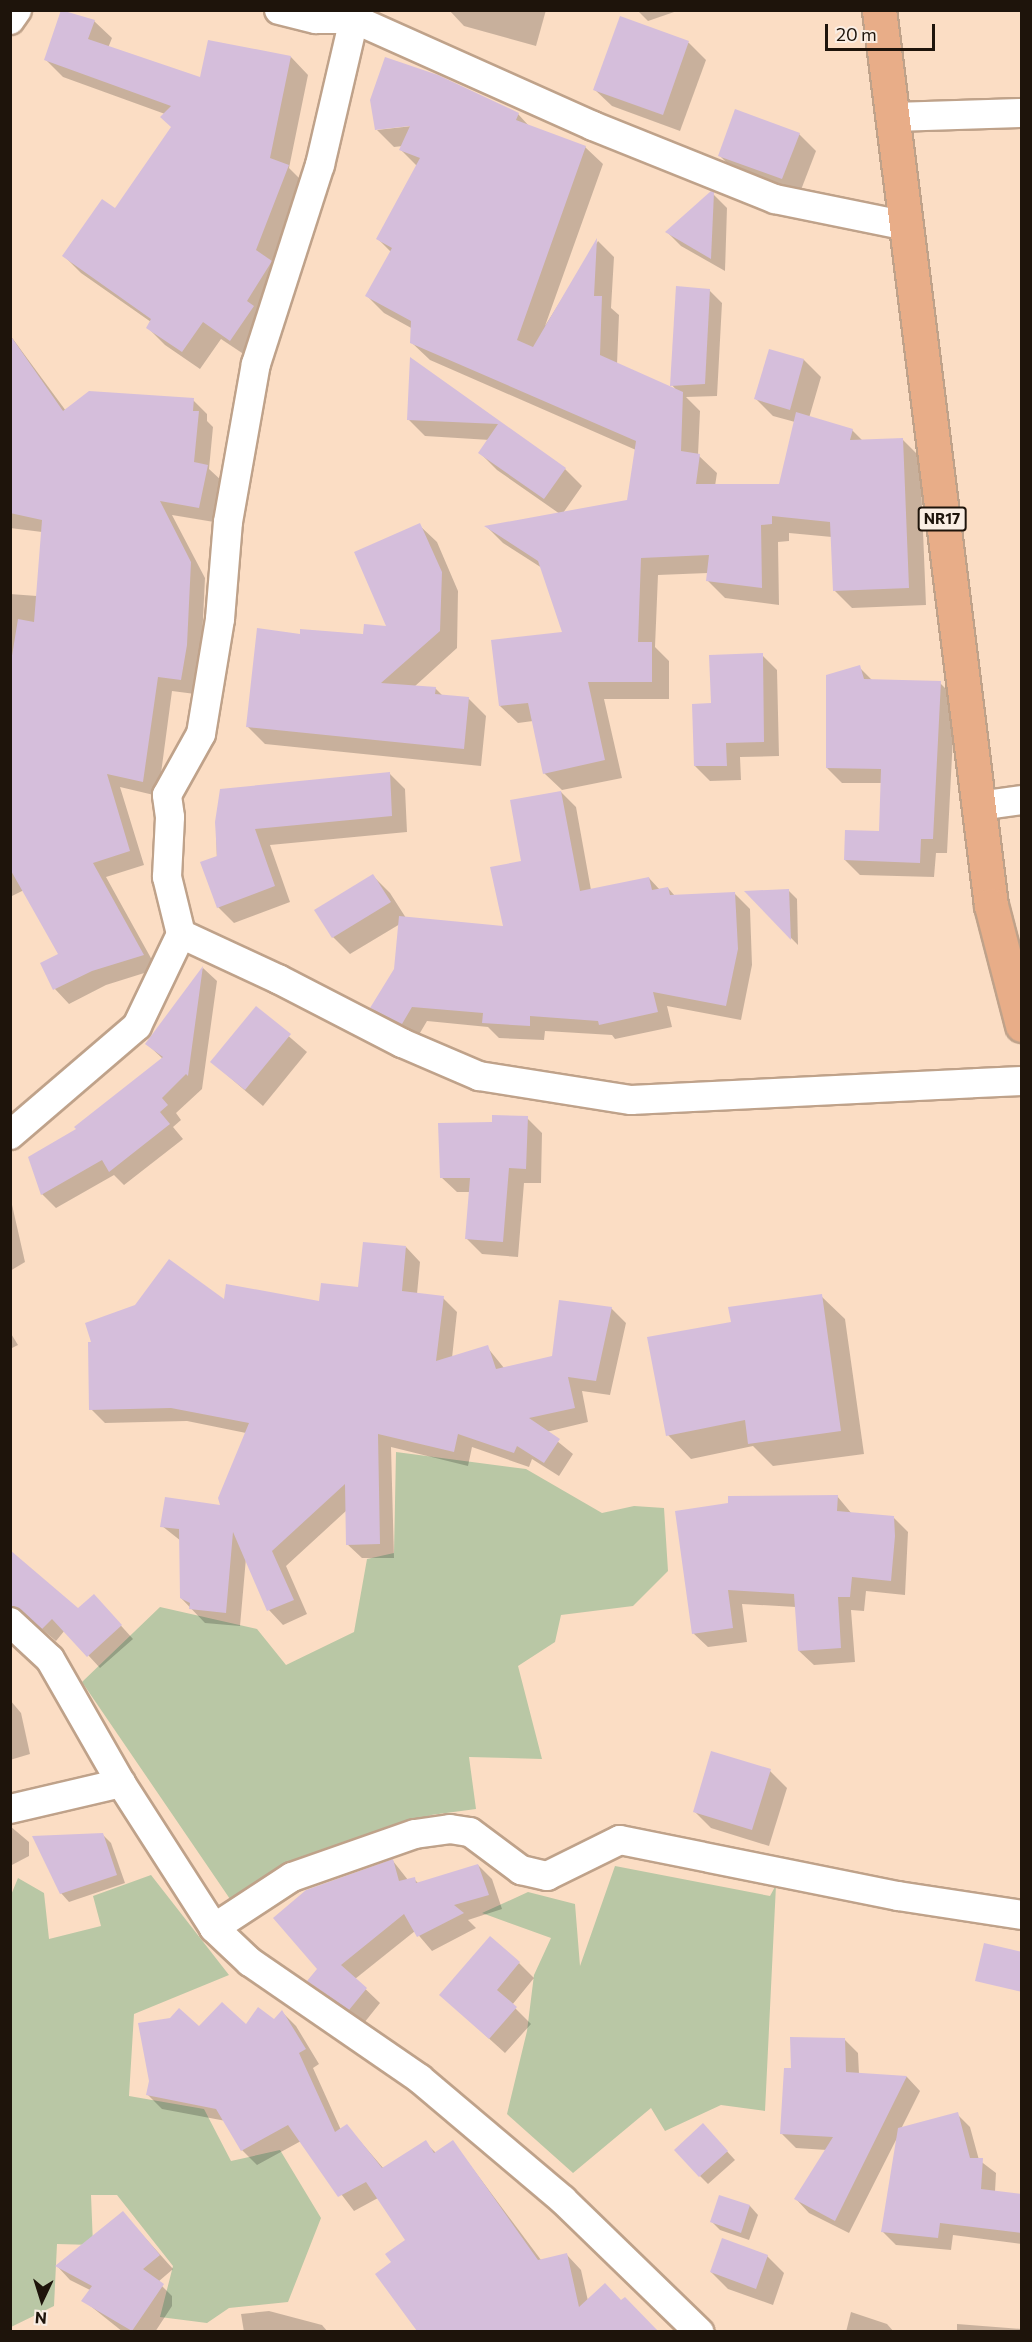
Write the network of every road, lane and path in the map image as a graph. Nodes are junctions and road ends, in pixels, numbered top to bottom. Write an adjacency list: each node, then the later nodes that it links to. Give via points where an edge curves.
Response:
1 (17, 10): 5 (street)
2 (279, 10): 4 (street, via 316,20)
3 (879, 10): 7 (main road, NR17)
4 (354, 18): 8 (street, via 593,126 775,199); 11 (street, via 320,165 256,364 228,522 220,619 201,734 167,795 168,877)
5 (10, 20)
6 (1022, 113): 7 (street)
7 (891, 117): 8 (main road, NR17)
8 (903, 225): 10 (main road, NR17)
9 (1022, 800): 10 (street)
10 (979, 806): 12 (main road, NR17, via 991,905)
11 (181, 934): 13 (street, via 402,1043 479,1076 631,1100); 14 (street, via 137,1026)
12 (1022, 1025)
13 (1022, 1081)
14 (10, 1135)
15 (10, 1622): 16 (street, via 50,1659)
16 (121, 1783): 17 (street); 19 (street)
17 (10, 1809)
18 (1022, 1915): 19 (street, via 898,1896 620,1840 546,1876 521,1870 470,1832 450,1829 415,1834 292,1876)
19 (214, 1928): 20 (street, via 250,1962 420,2079 564,2200)
20 (699, 2331)

